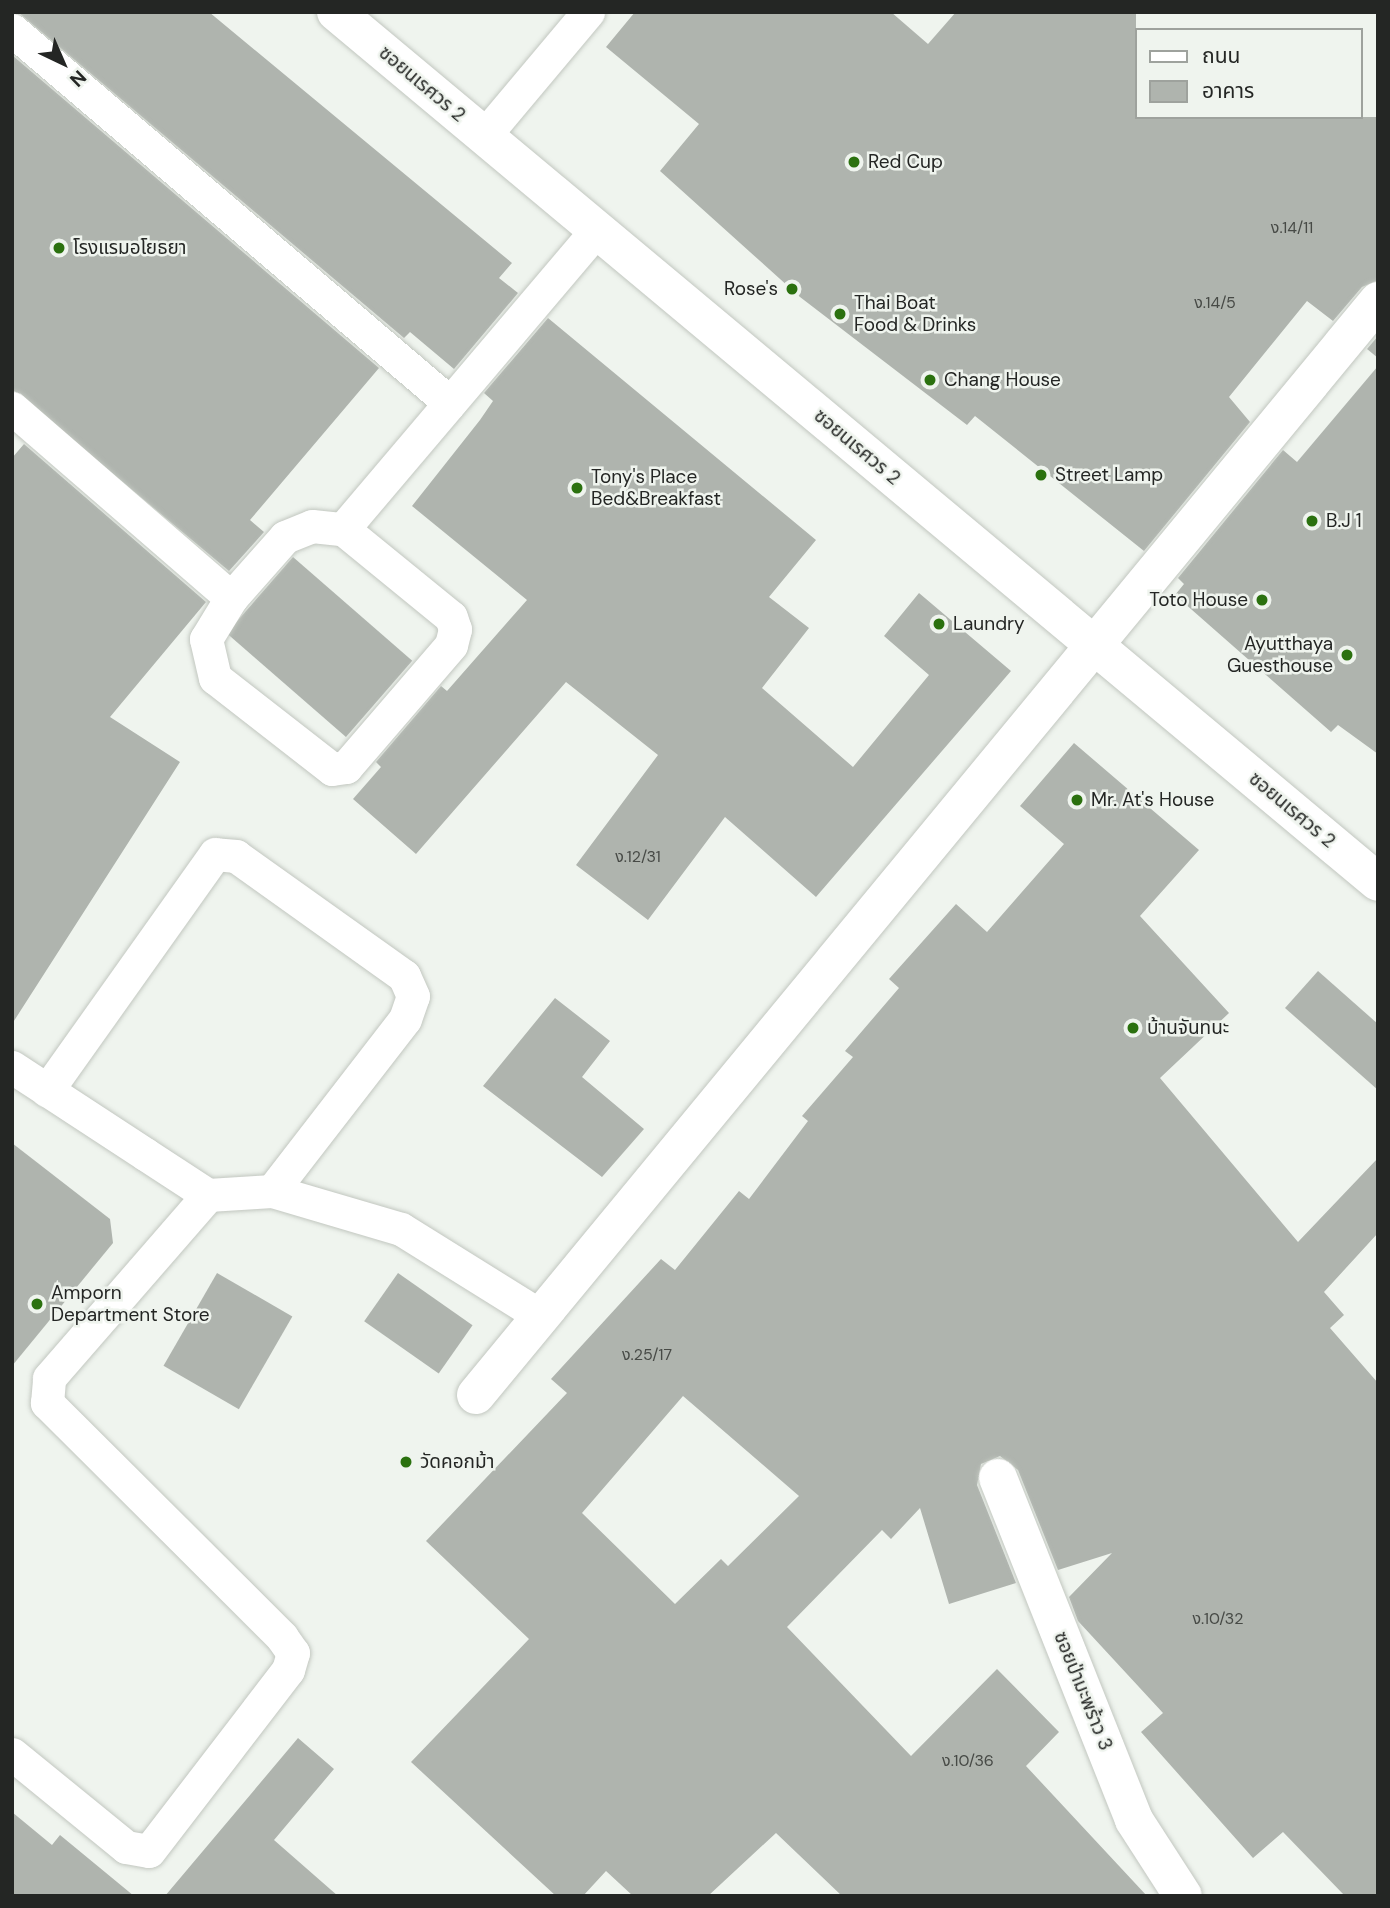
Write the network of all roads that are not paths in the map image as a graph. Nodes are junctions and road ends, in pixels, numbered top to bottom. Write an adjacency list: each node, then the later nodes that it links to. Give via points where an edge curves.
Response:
1 (336, 12): 4 (street, ซอยนเรศวร 2)
2 (588, 12): 4 (lane)
3 (12, 30): 7 (lane)
4 (484, 136): 5 (street, ซอยนเรศวร 2)
5 (597, 230): 7 (lane); 11 (street, ซอยนเรศวร 2)
6 (1378, 301): 11 (street)
7 (450, 403): 9 (lane)
8 (12, 408): 10 (lane)
9 (343, 528): 10 (lane, via 312,526 285,537); 10 (lane, via 451,617 456,629 451,645 346,766 320,762 215,678 206,639)
10 (231, 598)
11 (1091, 643): 12 (street, ซอยนเรศวร 2); 17 (street)
12 (1378, 882)
13 (12, 1067): 14 (lane)
14 (47, 1090): 15 (lane, via 215,854 236,856 404,976 413,996 405,1019); 16 (lane)
15 (272, 1191): 16 (lane); 17 (lane, via 401,1229)
16 (208, 1195): 20 (lane, via 49,1378 47,1403 282,1637 293,1653 288,1670 149,1851 126,1847)
17 (541, 1316): 18 (street)
18 (476, 1395)
19 (998, 1478): 21 (street, ซอยป่ามะพร้าว 3, via 1134,1820)
20 (12, 1754)
21 (1183, 1896)

